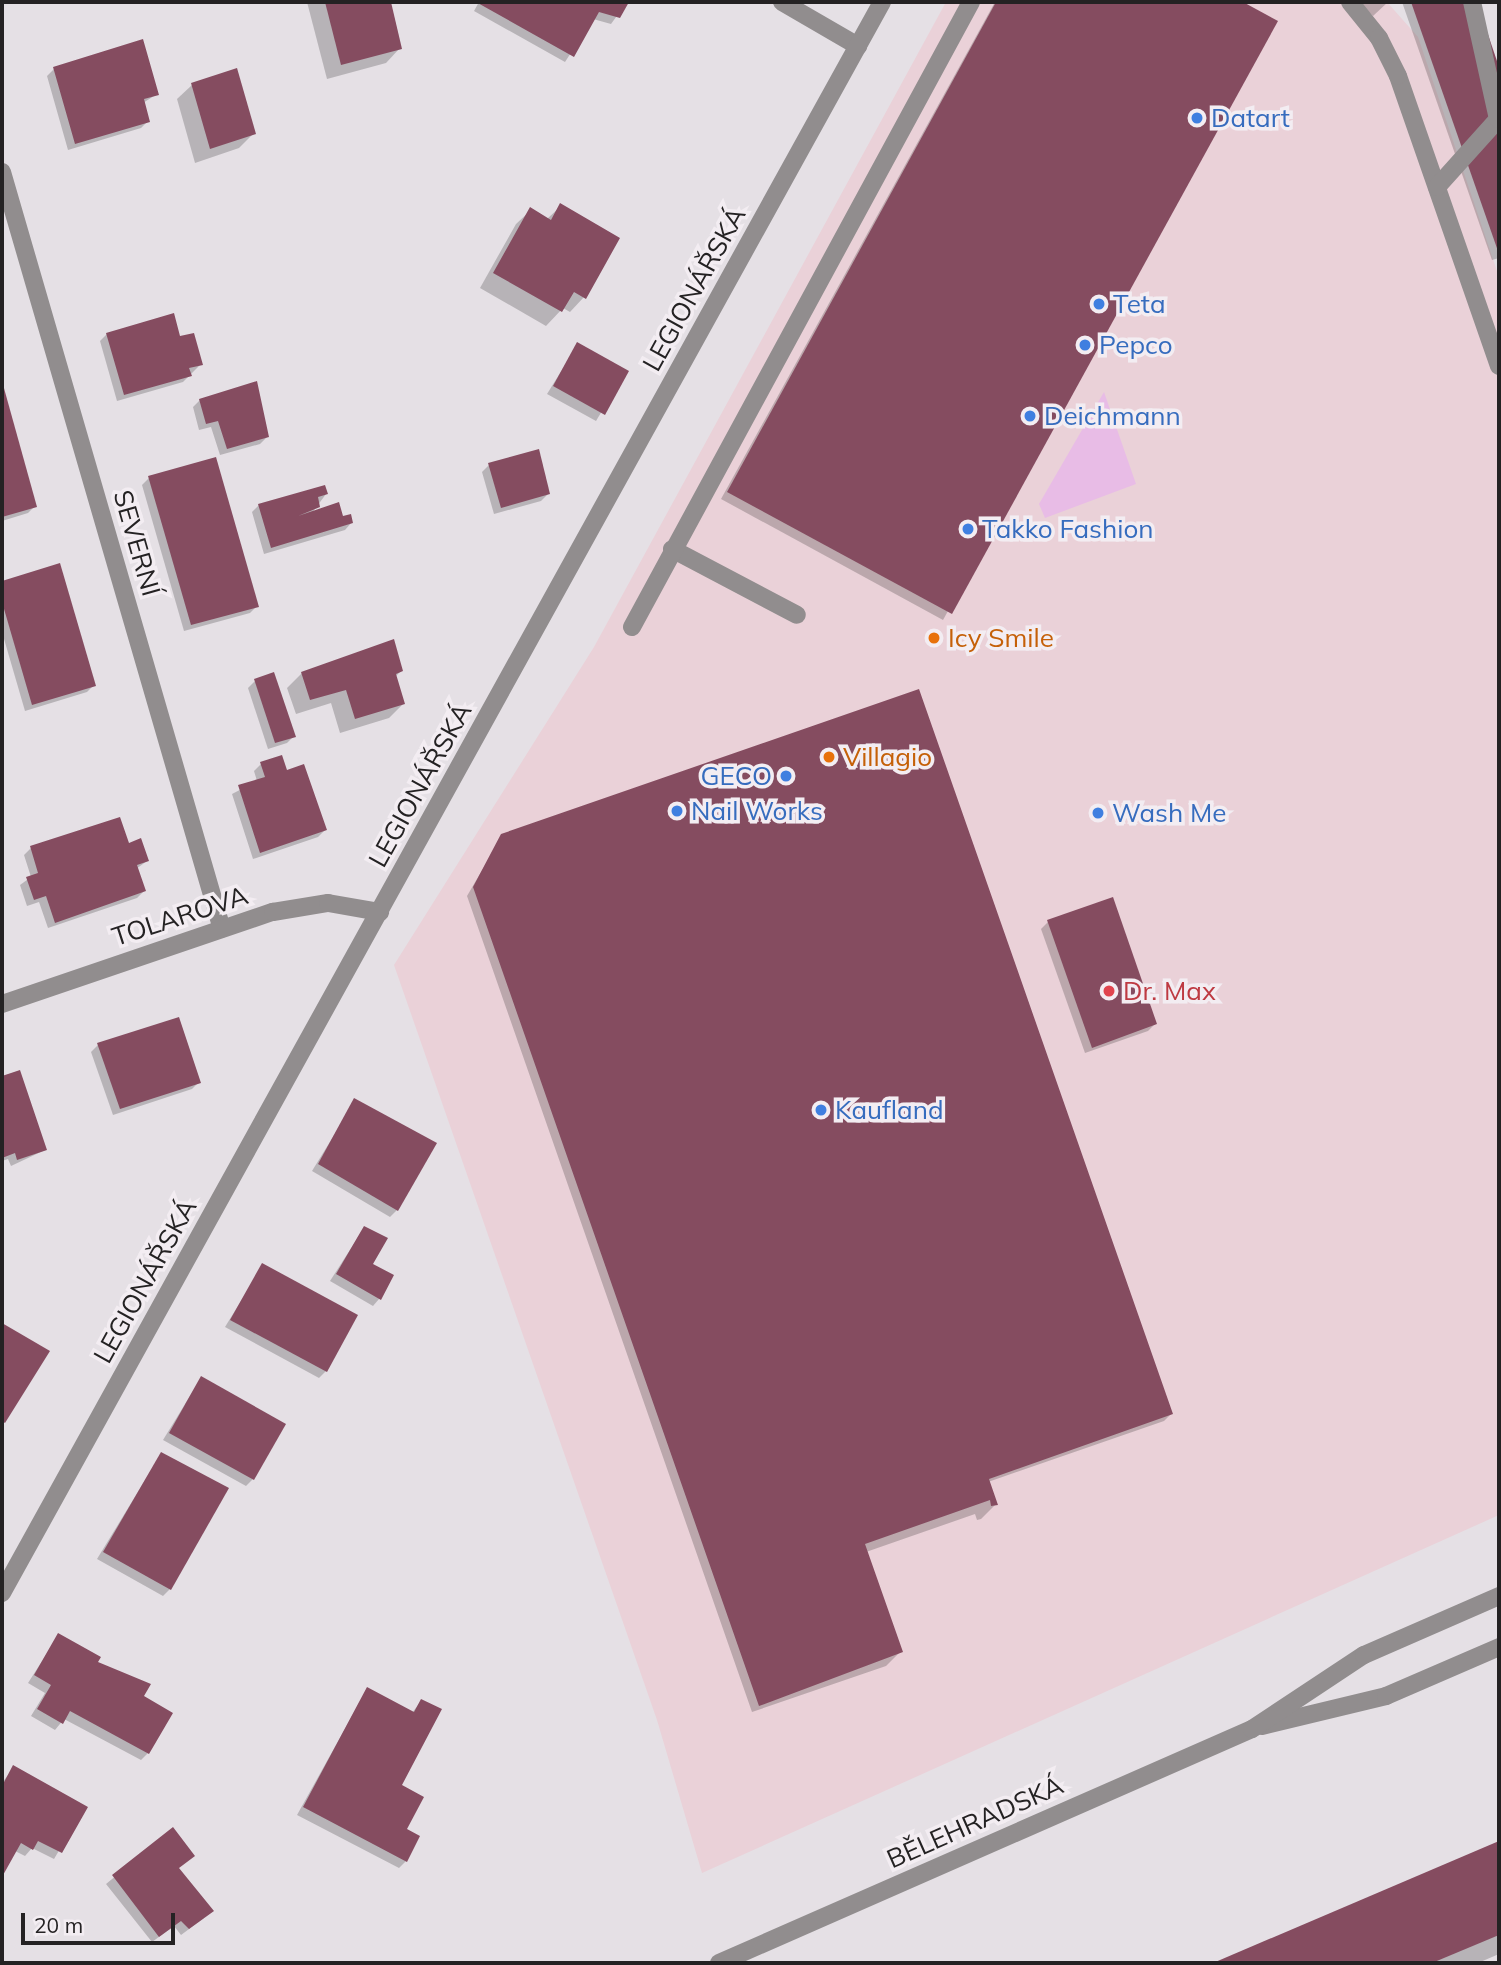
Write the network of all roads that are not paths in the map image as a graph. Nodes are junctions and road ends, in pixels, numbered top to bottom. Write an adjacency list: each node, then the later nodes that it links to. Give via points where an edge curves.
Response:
1 (782, 2): 6 (street)
2 (882, 2): 6 (street, LEGIONÁŘSKÁ)
3 (971, 2): 10 (street)
4 (1350, 2): 8 (street, via 1379,38 1398,76)
5 (1472, 2): 8 (street, via 1498,119)
6 (858, 47): 13 (street, LEGIONÁŘSKÁ)
7 (2, 172): 14 (street, SEVERNÍ)
8 (1437, 187): 9 (street)
9 (1499, 366)
10 (672, 549): 11 (street); 12 (street)
11 (797, 615)
12 (632, 627)
13 (380, 912): 14 (street, TOLAROVA, via 328,903 273,912); 16 (street, LEGIONÁŘSKÁ)
14 (222, 929): 15 (street, TOLAROVA)
15 (2, 1004)
16 (2, 1593)
17 (1499, 1596): 19 (street, BĚLEHRADSKÁ, via 1364,1655)
18 (1499, 1647): 19 (street, BĚLEHRADSKÁ, via 1375,1700)
19 (1252, 1729): 20 (street, BĚLEHRADSKÁ)
20 (719, 1963)

